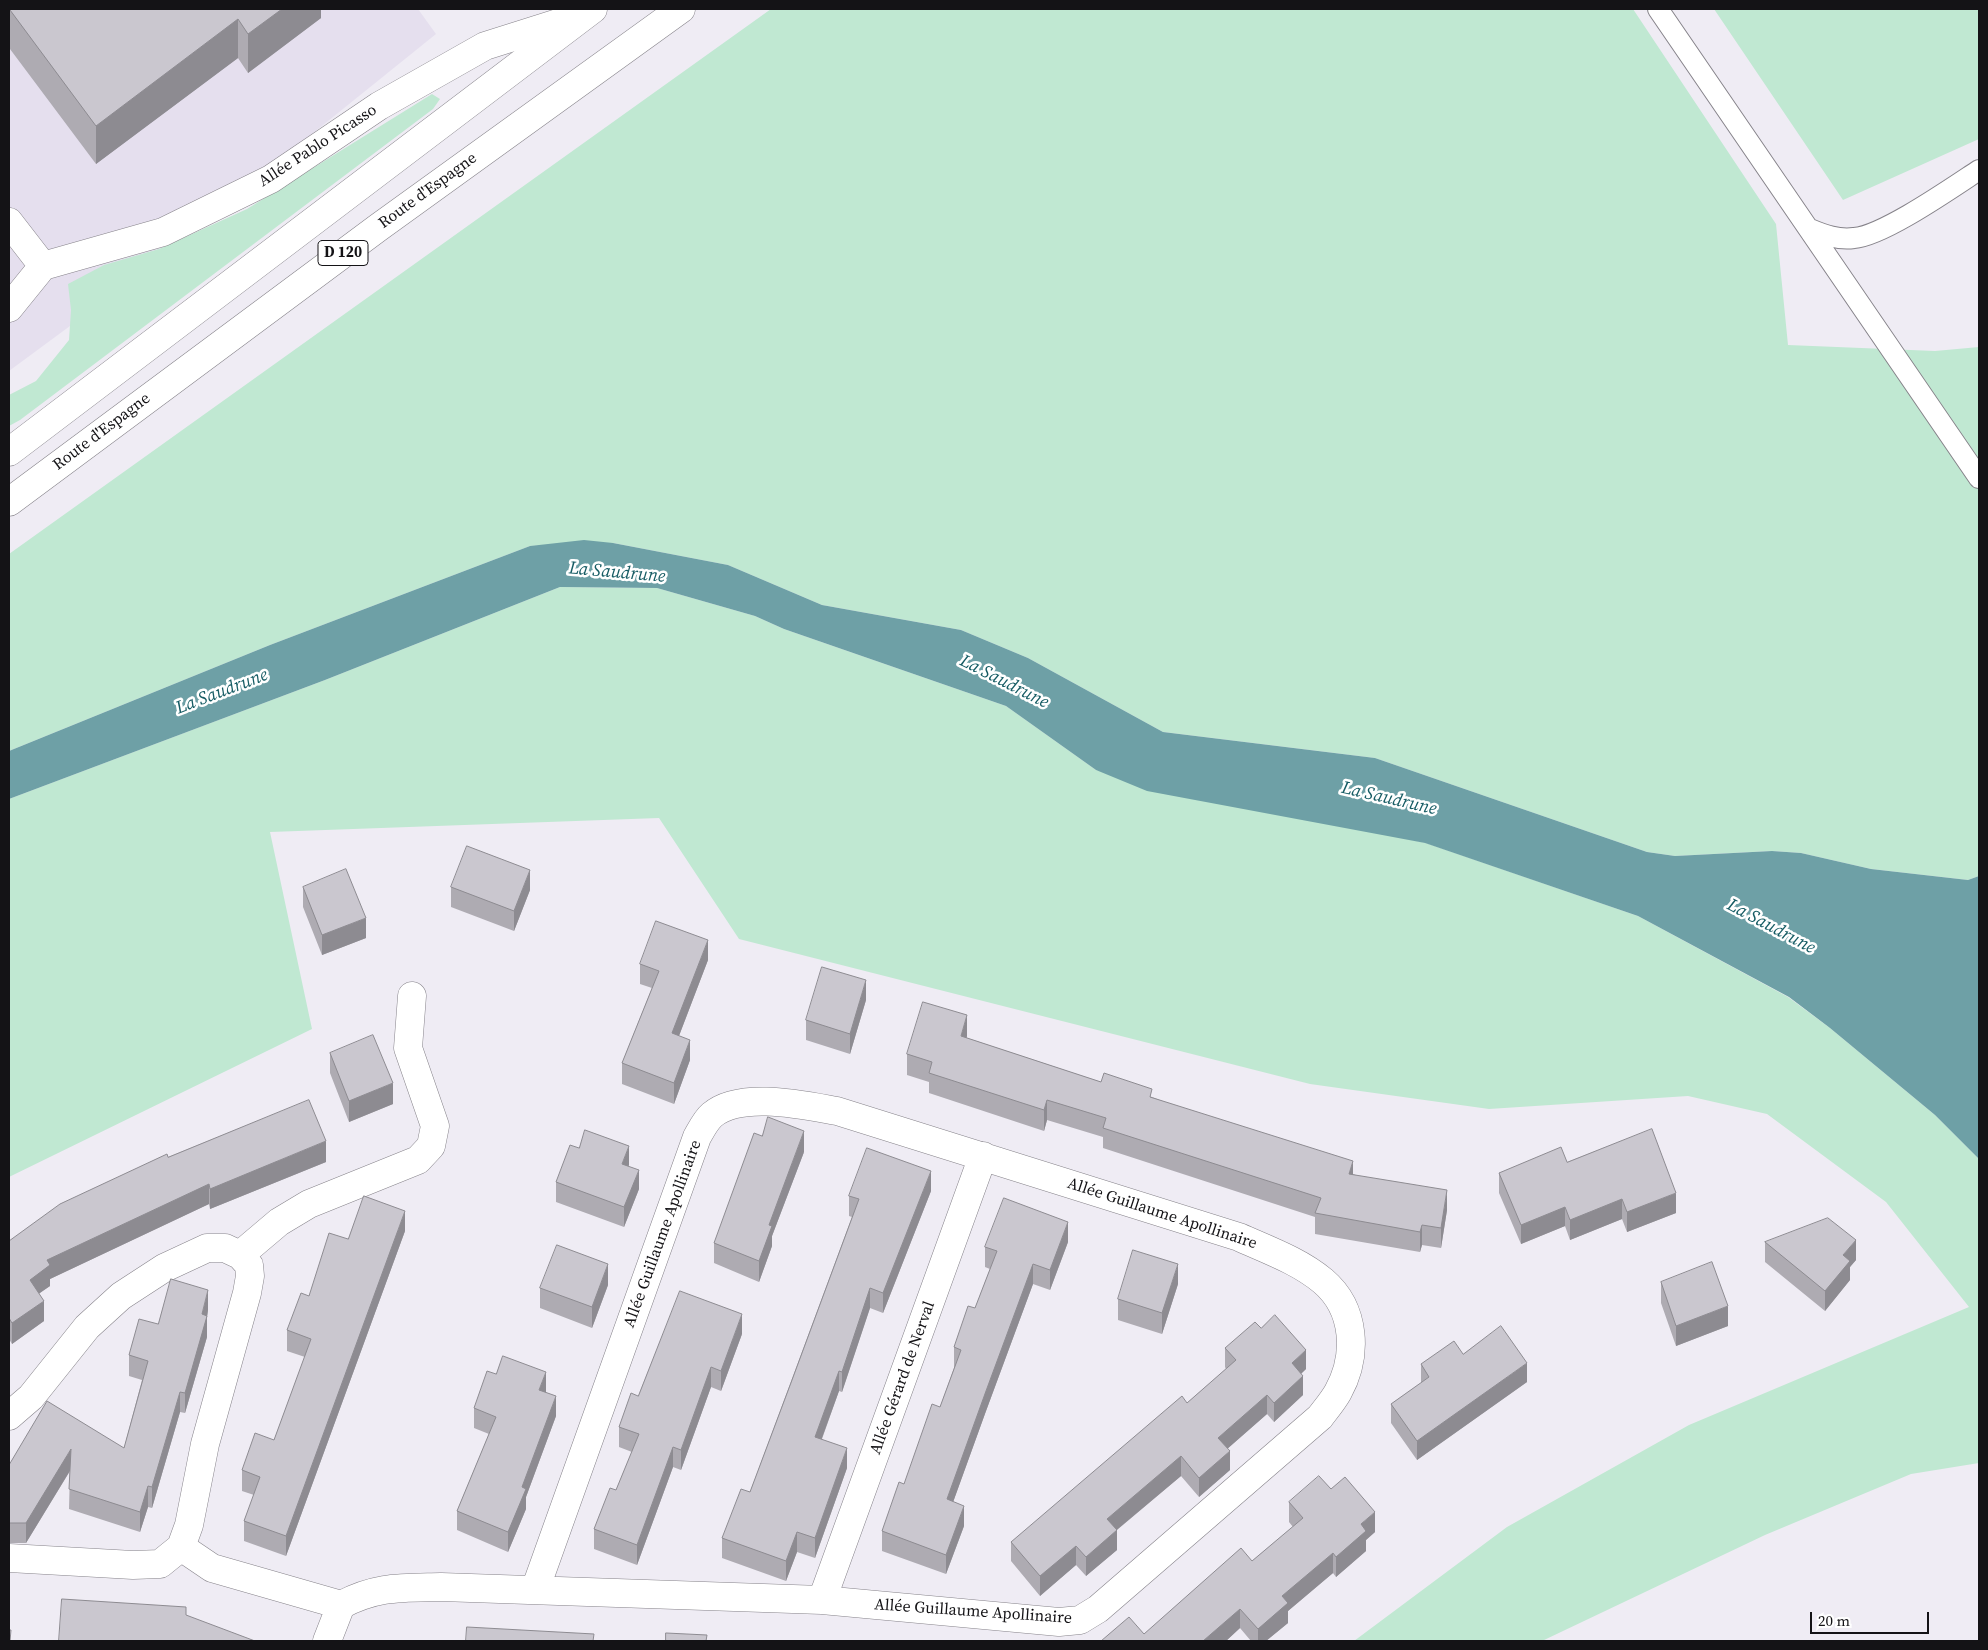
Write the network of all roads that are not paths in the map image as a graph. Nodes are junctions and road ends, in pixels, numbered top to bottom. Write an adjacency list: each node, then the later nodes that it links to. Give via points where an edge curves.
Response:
1 (681, 9): 11 (street, Route d'Espagne / D 120, via 379,226)
2 (1658, 9): 6 (lane)
3 (590, 11): 7 (street, Allée Pablo Picasso, via 485,46 379,106 271,179 163,232); 9 (street, D 120)
4 (1979, 170): 6 (lane, via 1882,230 1855,238 1828,237)
5 (9, 222): 7 (street)
6 (1810, 228): 10 (lane)
7 (42, 266): 8 (street)
8 (9, 308)
9 (9, 452)
10 (1979, 478)
11 (9, 502)
12 (412, 996): 14 (street, via 408,1048 435,1126 431,1146 418,1160 309,1204 279,1222)
13 (983, 1156): 18 (street, Allée Guillaume Apollinaire, via 837,1111 795,1104 730,1104 711,1115 697,1137); 19 (street, Allée Gérard de Nerval); 19 (street, Allée Guillaume Apollinaire, via 1239,1237 1294,1262 1324,1282 1342,1302 1352,1331 1349,1364 1338,1392 1320,1417 1098,1609 1080,1620 1059,1622)
14 (240, 1255): 15 (street, via 225,1248 207,1248 164,1268 122,1296 87,1327 31,1397); 16 (street, via 248,1265 247,1293 205,1444 189,1525)
15 (9, 1416)
16 (181, 1547): 17 (street, via 160,1564); 20 (street, via 212,1568)
17 (9, 1558)
18 (535, 1590): 19 (street, Allée Guillaume Apollinaire); 20 (street, Allée Guillaume Apollinaire, via 393,1588 362,1593)
19 (822, 1600)
20 (341, 1605): 21 (street)
21 (327, 1641)

